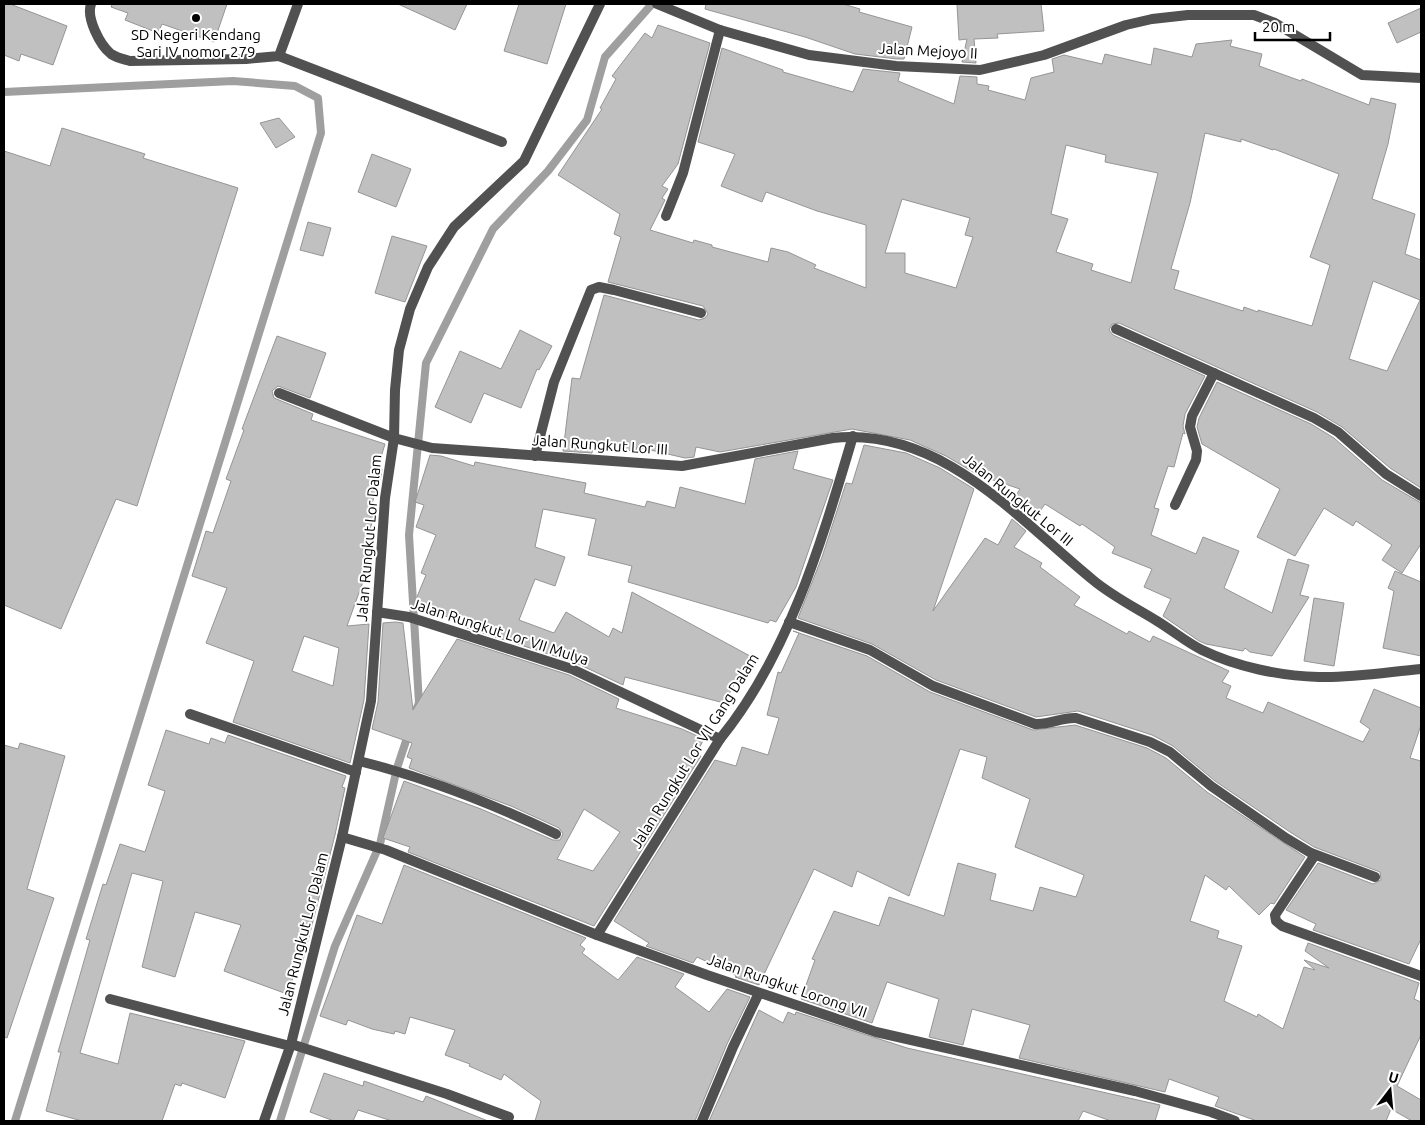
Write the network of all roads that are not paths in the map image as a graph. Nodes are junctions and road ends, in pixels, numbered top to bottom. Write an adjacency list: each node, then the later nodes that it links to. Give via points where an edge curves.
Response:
1 (91, 4): 6 (street, via 91,19 102,43 113,55 130,61)
2 (298, 4): 6 (street)
3 (600, 4): 15 (street, Jalan Rungkut Lor Dalam, via 524,161 454,227 428,267 410,309 399,350)
4 (662, 6): 5 (street, Jalan Mejoyo II)
5 (720, 30): 7 (street, Jalan Mejoyo II, via 810,55 896,66 980,70 1044,55 1126,25 1152,19 1188,15 1254,15 1275,23 1362,75); 9 (street, via 683,173)
6 (279, 56): 8 (street)
7 (1421, 78)
8 (502, 142)
9 (666, 216)
10 (701, 313): 16 (street, via 614,290 599,287 591,290 554,382)
11 (1116, 330): 12 (street)
12 (1214, 373): 17 (street, via 1338,432 1386,474); 18 (street, via 1192,416 1190,428 1197,451 1196,460)
13 (280, 393): 15 (street, Jalan Rungkut Lor III)
14 (853, 436): 16 (street, Jalan Rungkut Lor III, via 682,466); 20 (street, Jalan Rungkut Lor VII Gang Dalam, via 826,524); 21 (street, Jalan Rungkut Lor III, via 898,443 946,462 979,484 1096,582 1202,650 1246,665 1297,675 1321,677)
15 (394, 438): 16 (street, Jalan Rungkut Lor III, via 432,448); 19 (street, Jalan Rungkut Lor Dalam, via 385,498)
16 (535, 456)
17 (1421, 496)
18 (1175, 505)
19 (377, 612): 23 (street, Jalan Rungkut Lor VII Mulya, via 413,618 572,669); 24 (street, Jalan Rungkut Lor Dalam, via 371,701)
20 (789, 622): 23 (street, Jalan Rungkut Lor VII Gang Dalam, via 737,718); 28 (street, via 870,650 925,682 1035,724 1076,718 1150,742 1170,752 1211,786)
21 (1421, 669)
22 (190, 714): 25 (street)
23 (720, 739): 30 (street, Jalan Rungkut Lor VII Gang Dalam)
24 (359, 761): 25 (street, Jalan Rungkut Lor Dalam); 26 (street, via 401,772 508,811)
25 (356, 772): 27 (street, Jalan Rungkut Lor Dalam)
26 (556, 834)
27 (342, 837): 30 (street, Jalan Rungkut Lorong VII, via 386,850); 34 (street, Jalan Rungkut Lor Dalam)
28 (1315, 855): 29 (street); 31 (street, via 1275,915 1276,921 1282,926)
29 (1374, 877)
30 (597, 934): 32 (street, Jalan Rungkut Lorong VII)
31 (1421, 976)
32 (759, 993): 37 (street); 38 (street, Jalan Rungkut Lorong VII, via 876,1032 1135,1090)
33 (110, 999): 34 (street)
34 (293, 1046): 35 (street); 36 (street, Jalan Rungkut Lor Dalam)
35 (509, 1117)
36 (264, 1121)
37 (702, 1121)
38 (1235, 1121)

